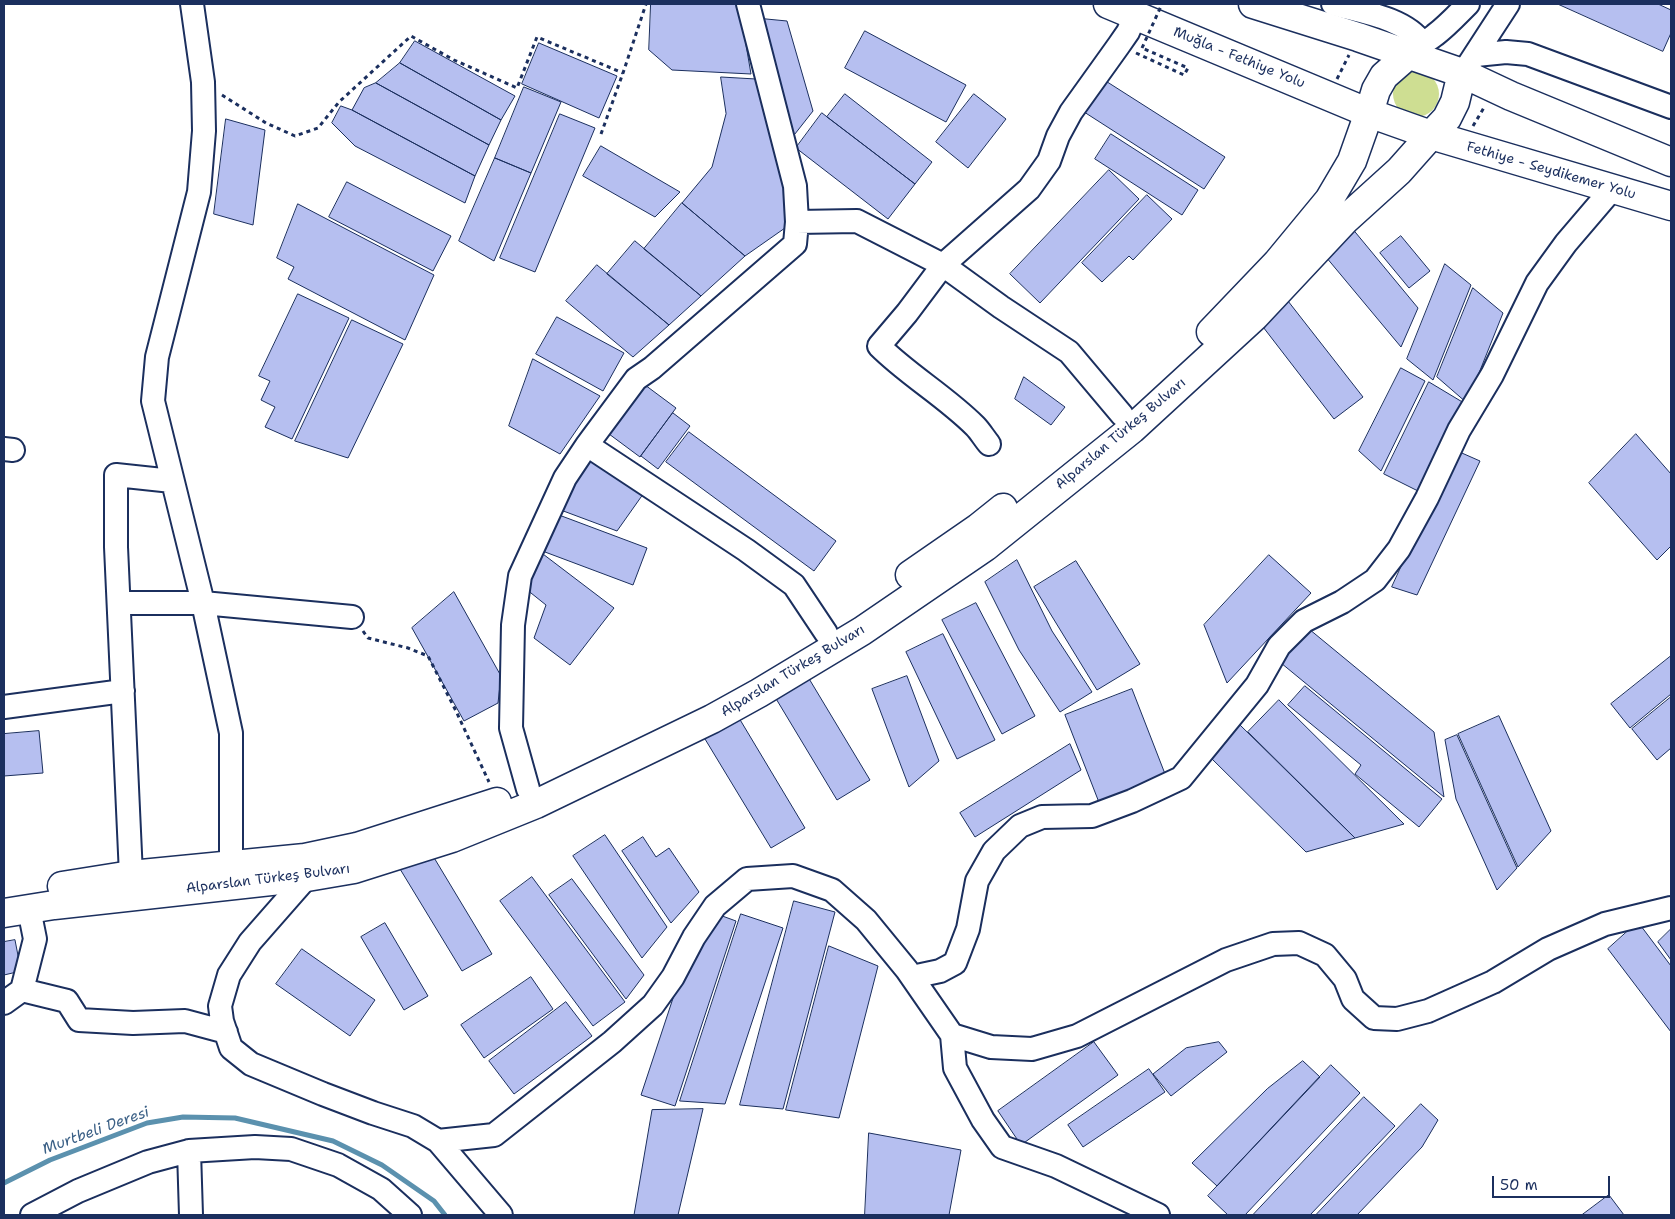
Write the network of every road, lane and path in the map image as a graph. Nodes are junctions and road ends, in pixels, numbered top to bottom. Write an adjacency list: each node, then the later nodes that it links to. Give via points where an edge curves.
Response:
1 (192, 4): 17 (street)
2 (646, 4): 16 (path)
3 (748, 4): 28 (street, via 795,186)
4 (1108, 4): 10 (main road, Muğla - Fethiye Yolu)
5 (1162, 4): 12 (path, bridge, via 1142,48 1188,68 1184,75)
6 (1253, 4): 11 (main road)
7 (1333, 4): 13 (street, via 1400,24 1416,35)
8 (1468, 4): 13 (street, via 1433,37)
9 (1508, 4): 14 (street, via 1505,30 1510,40); 15 (street)
10 (1134, 16): 12 (street); 19 (main road, Muğla - Fethiye Yolu)
11 (1358, 37): 13 (main road); 19 (path)
12 (1119, 45): 29 (street, via 1070,112 1049,161 1029,189)
13 (1415, 49): 15 (main road); 21 (main road, Alparslan Türkeş Bulvarı, via 1384,76)
14 (1528, 54): 15 (street, via 1506,52); 20 (street)
15 (1469, 64): 18 (main road); 23 (main road, Alparslan Türkeş Bulvarı, via 1448,118)
16 (623, 73): 17 (path, via 537,37 517,88 454,60 411,36 339,102 318,128 294,136 266,123); 22 (path)
17 (203, 82): 33 (street, via 204,131 199,192 156,357 153,401)
18 (1495, 88): 24 (path); 25 (main road)
19 (1328, 95): 21 (main road, Muğla - Fethiye Yolu)
20 (1671, 107)
21 (1369, 113): 23 (main road, Fethiye - Seydikemer Yolu); 30 (main road, Alparslan Türkeş Bulvarı, via 1352,161 1329,200 1227,317)
22 (601, 134)
23 (1430, 135): 24 (main road, Fethiye - Seydikemer Yolu); 44 (main road, Alparslan Türkeş Bulvarı, via 1399,171 1346,219 1255,316 1132,429 985,547 862,632 720,714 536,804 452,838 354,869)
24 (1463, 145): 26 (main road, Fethiye - Seydikemer Yolu)
25 (1671, 162)
26 (1613, 188): 27 (main road, Fethiye - Seydikemer Yolu); 48 (street, via 1566,242 1538,283 1399,550 1375,580 1342,602 1304,621 1279,646 1257,685 1181,778 1092,816 1042,817 1020,826 994,852 977,881 968,929 954,963 940,971)
27 (1671, 206)
28 (796, 222): 29 (street, via 857,221); 31 (street, via 795,244 636,379)
29 (942, 266): 30 (street, via 1069,352); 32 (street, via 879,346 975,426)
30 (1122, 415): 37 (main road, Alparslan Türkeş Bulvarı, via 978,528)
31 (587, 444): 37 (street, via 794,585); 40 (street, via 565,478 520,576 513,625 511,728)
32 (988, 444)
33 (172, 481): 34 (street, via 116,475); 35 (street)
34 (118, 603): 35 (street); 38 (street)
35 (203, 603): 36 (street); 42 (street, via 231,733)
36 (352, 617): 41 (path, via 368,638 428,656)
37 (826, 633): 40 (main road, Alparslan Türkeş Bulvarı, via 750,679 648,734)
38 (123, 691): 39 (street); 43 (street)
39 (4, 707)
40 (528, 789): 41 (main road, Alparslan Türkeş Bulvarı)
41 (498, 802): 42 (main road, Alparslan Türkeş Bulvarı, via 357,847 305,858)
42 (231, 864): 43 (main road, Alparslan Türkeş Bulvarı)
43 (130, 875): 45 (main road, Alparslan Türkeş Bulvarı)
44 (307, 877): 47 (main road, Alparslan Türkeş Bulvarı); 51 (street, via 250,942 229,975 220,1006)
45 (4, 896)
46 (1671, 908): 52 (street, via 1605,924 1548,948 1493,982 1428,1011 1397,1019 1374,1018 1353,999 1345,979 1325,955 1299,943 1290,943 1273,944 1226,960 1078,1036 1032,1049 991,1047)
47 (16, 911): 49 (street, via 35,939)
48 (912, 977): 52 (street); 53 (street, via 866,920 832,890 793,876 747,878 715,906 653,1004 612,1042 494,1135)
49 (22, 990): 50 (street); 51 (street, via 66,1001 79,1020 185,1021)
50 (4, 1003)
51 (226, 1032): 53 (street, via 231,1048 251,1064 413,1126)
52 (952, 1035): 59 (street, via 954,1068 1002,1147 1056,1166)
53 (438, 1141): 58 (street)
54 (189, 1151): 55 (street, via 115,1175); 56 (street); 57 (street, via 255,1147 291,1149 338,1165 381,1189)
55 (32, 1215)
56 (191, 1215)
57 (410, 1215)
58 (502, 1215)
59 (1158, 1215)

